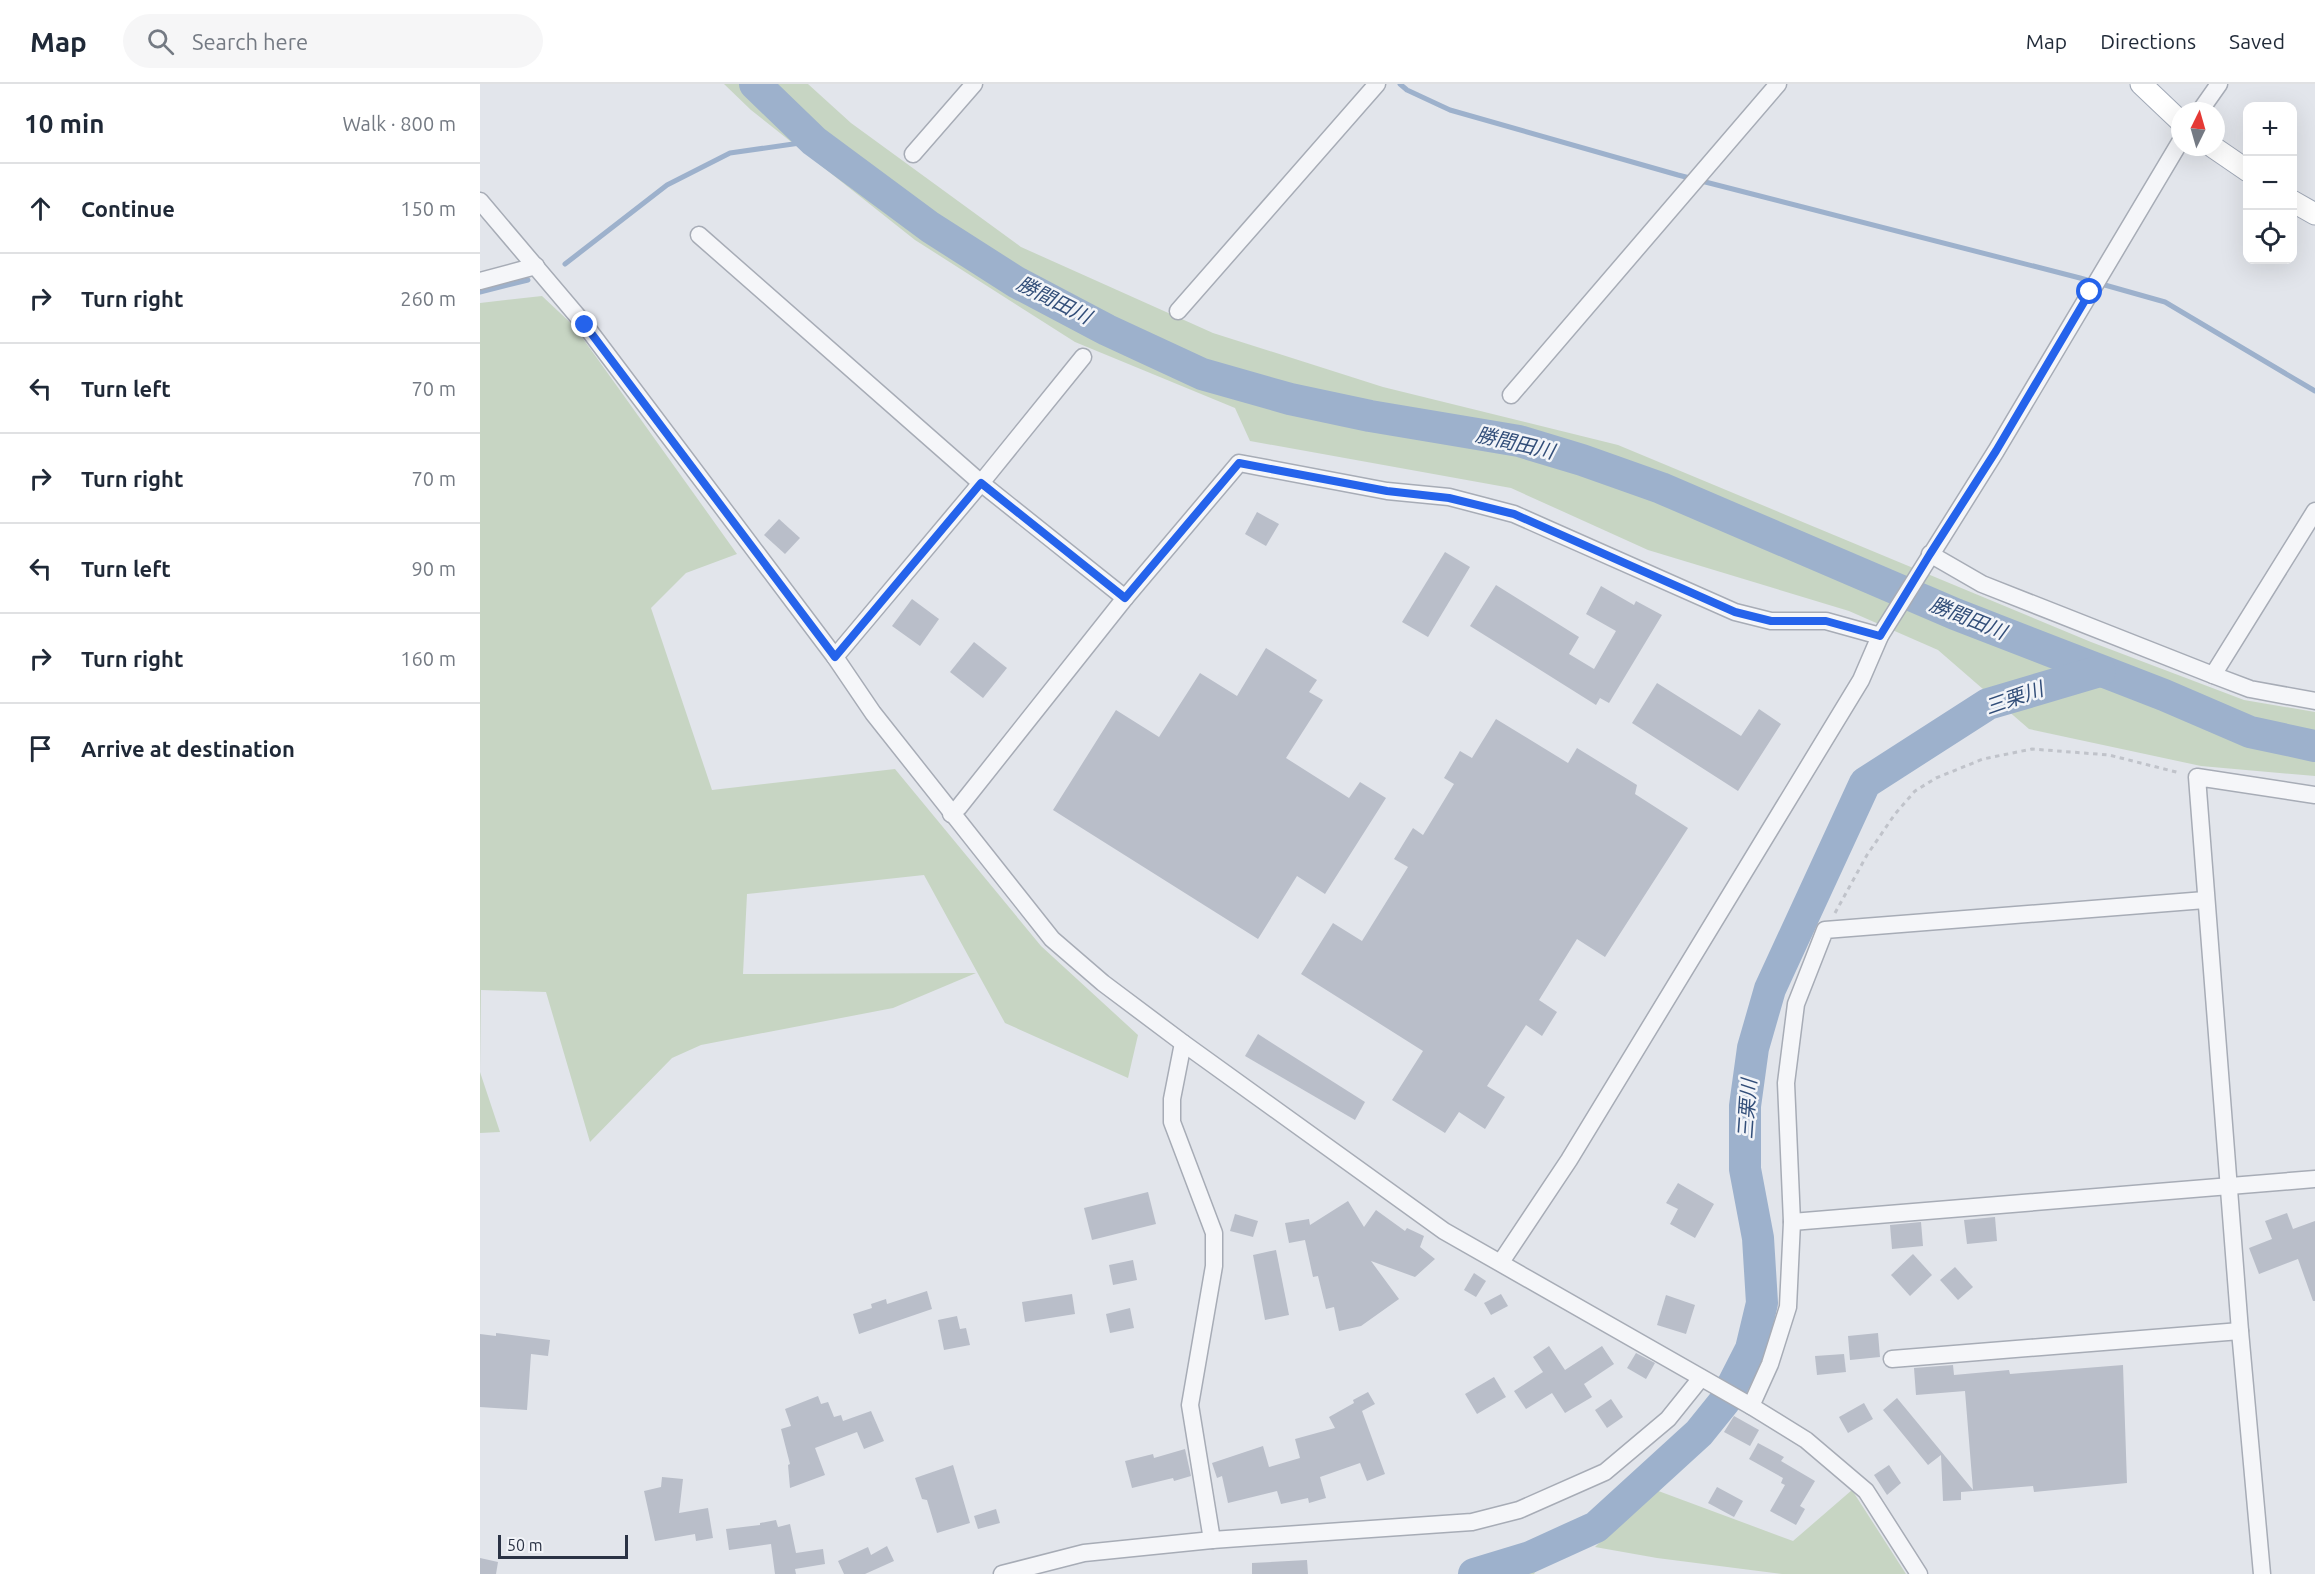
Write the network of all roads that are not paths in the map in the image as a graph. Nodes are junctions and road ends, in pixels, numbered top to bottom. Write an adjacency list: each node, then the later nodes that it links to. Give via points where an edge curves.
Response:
1 (974, 84): 8 (street)
2 (1377, 84): 18 (street)
3 (1779, 84): 20 (street)
4 (2141, 84): 7 (main road)
5 (2219, 84): 6 (street)
6 (2206, 102)
7 (2171, 112)
8 (914, 154)
9 (2225, 155): 11 (main road)
10 (2172, 156): 23 (street, via 1996,451)
11 (2243, 168)
12 (480, 201): 16 (street)
13 (2297, 204): 14 (main road)
14 (2315, 214)
15 (699, 236): 21 (street)
16 (536, 266): 17 (street); 26 (street, via 585,325)
17 (480, 281)
18 (1179, 311)
19 (1083, 357): 21 (street)
20 (1511, 395)
21 (981, 483): 24 (street); 26 (street)
22 (2315, 511): 27 (street)
23 (1927, 558): 25 (street); 27 (street, via 1982,584)
24 (1125, 598): 25 (street, via 1239,463 1387,491 1449,498 1514,514 1735,612 1771,621 1826,621); 30 (street)
25 (1883, 631): 36 (street, via 1862,680 1569,1160)
26 (835, 657): 30 (street)
27 (2213, 675): 28 (street, via 2250,689)
28 (2315, 701)
29 (2315, 795): 31 (street, via 2197,777)
30 (951, 814): 32 (street, via 1052,939)
31 (2205, 900): 34 (street); 35 (street, via 1825,930 1796,1004 1786,1083)
32 (1183, 1043): 36 (street, via 1444,1231); 41 (street, via 1172,1100 1172,1122 1214,1233 1214,1266 1190,1405)
33 (2315, 1179): 34 (street)
34 (2228, 1186): 35 (street); 37 (street)
35 (1792, 1222): 40 (street, via 1788,1307 1770,1364)
36 (1501, 1262): 39 (street)
37 (2240, 1331): 38 (street); 44 (street)
38 (1892, 1359)
39 (1701, 1378): 40 (street); 41 (street, via 1668,1419 1605,1472 1519,1510 1472,1522)
40 (1751, 1406): 43 (street, via 1806,1440 1866,1491)
41 (1212, 1540): 42 (street, via 1084,1553)
42 (1002, 1574)
43 (1919, 1574)
44 (2262, 1574)

